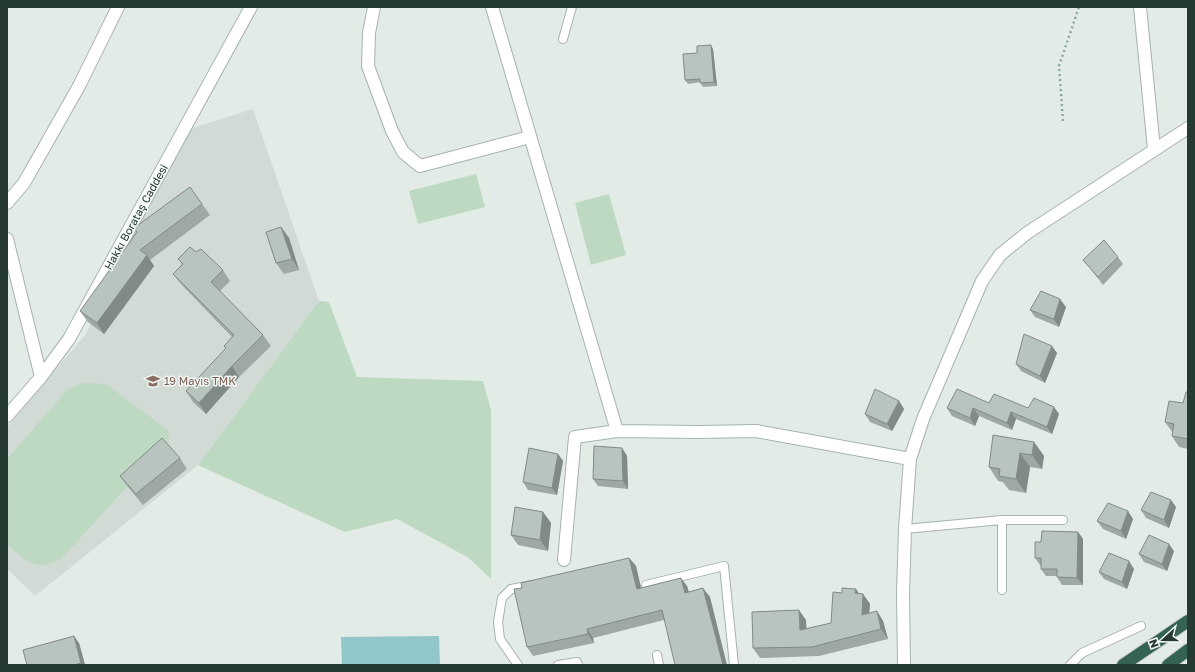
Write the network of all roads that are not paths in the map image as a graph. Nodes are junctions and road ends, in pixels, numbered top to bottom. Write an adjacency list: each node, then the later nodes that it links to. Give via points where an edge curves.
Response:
1 (118, 7): 11 (street, via 79,86 24,183)
2 (251, 7): 13 (street, Hakkı Borataş Caddesi, via 69,339)
3 (374, 7): 9 (street, via 369,33 368,66 392,132 403,152 420,166)
4 (492, 7): 9 (street)
5 (572, 7): 7 (lane)
6 (1140, 7): 10 (street)
7 (563, 39)
8 (1188, 128): 10 (street)
9 (530, 137): 15 (street)
10 (1154, 149): 16 (street, via 1027,233 1000,254 982,280 923,419)
11 (7, 203)
12 (7, 239): 13 (street)
13 (41, 377): 14 (street, Hakkı Borataş Caddesi)
14 (7, 416)
15 (617, 431): 16 (street, via 756,431); 20 (street, via 575,437)
16 (910, 459): 19 (street)
17 (1002, 520): 18 (lane); 19 (lane); 23 (lane)
18 (1063, 520)
19 (905, 529): 33 (street)
20 (564, 560)
21 (542, 584): 28 (lane, via 511,589 502,598 498,622 500,639)
22 (646, 585): 32 (lane, via 724,566)
23 (1002, 590)
24 (1188, 621): 35 (highway)
25 (1141, 626): 34 (lane, via 1082,653)
26 (1188, 650): 36 (highway)
27 (657, 655): 31 (lane)
28 (518, 665)
29 (558, 665): 30 (lane, via 577,662)
30 (578, 665)
31 (659, 665)
32 (734, 665)
33 (904, 665)
34 (1070, 665)
35 (1123, 665)
36 (1168, 665)

